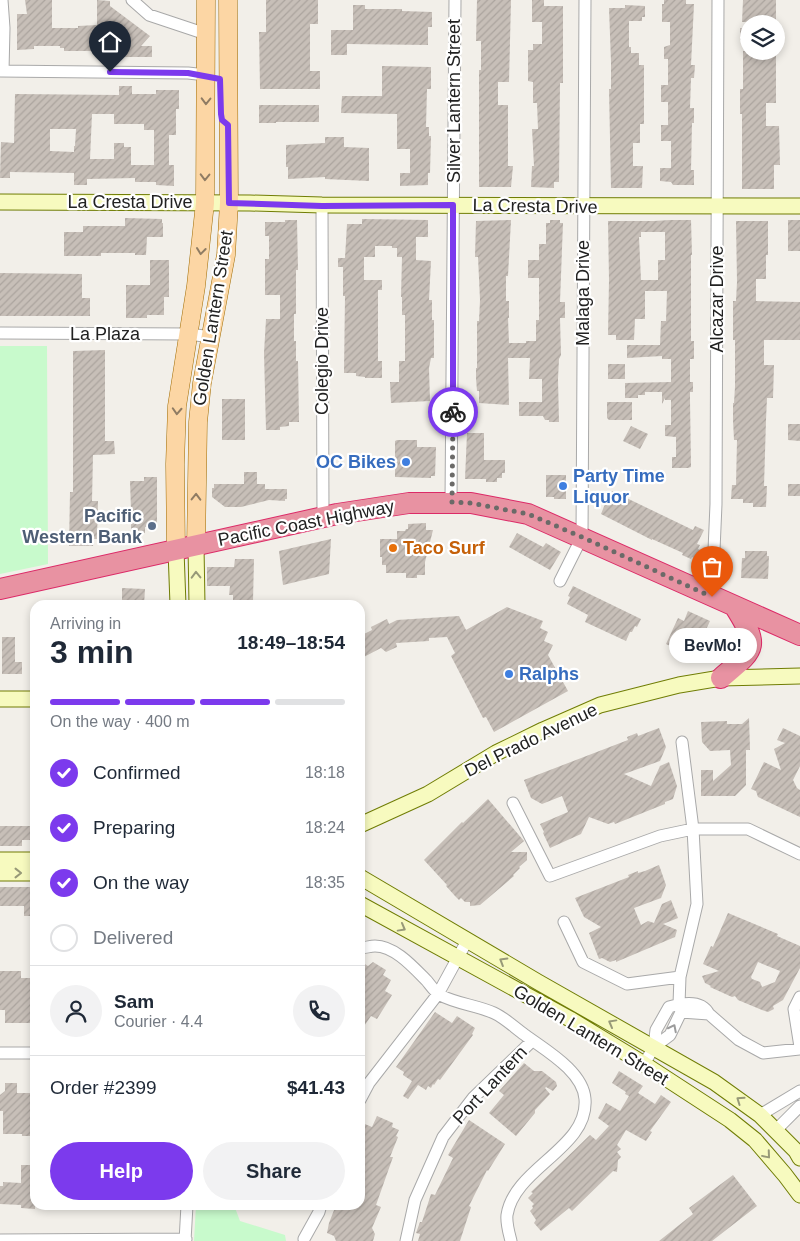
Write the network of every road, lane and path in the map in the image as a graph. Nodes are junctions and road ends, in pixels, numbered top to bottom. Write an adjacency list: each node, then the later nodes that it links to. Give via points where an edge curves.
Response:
1 (2, 0): 9 (street)
2 (132, 0): 8 (street, via 149,15)
3 (206, 0): 8 (main road)
4 (228, 0): 11 (main road, Golden Lantern Street)
5 (455, 0): 15 (street, Silver Lantern Street)
6 (585, 0): 17 (street, Malaga Drive)
7 (718, 0): 18 (street, Alcazar Drive)
8 (206, 34): 10 (main road, via 220,41)
9 (2, 71): 10 (street, via 188,73)
10 (213, 77): 11 (main road, via 222,120); 13 (main road, Golden Lantern Street, one-way to 13)
11 (228, 125): 14 (main road, Golden Lantern Street)
12 (0, 202): 13 (main road, La Cresta Drive)
13 (205, 203): 14 (main road, La Cresta Drive); 21 (main road, Golden Lantern Street, one-way to 21)
14 (229, 203): 16 (main road, La Cresta Drive); 22 (main road, Golden Lantern Street, via 226,255)
15 (453, 205): 16 (main road, La Cresta Drive); 17 (main road, La Cresta Drive); 23 (street, Silver Lantern Street)
16 (322, 206): 24 (street, Colegio Drive)
17 (583, 206): 18 (main road, La Cresta Drive); 25 (street, Malaga Drive)
18 (717, 206): 19 (main road, La Cresta Drive); 29 (street, Alcazar Drive, via 716,504)
19 (800, 206)
20 (0, 333): 21 (street, La Plaza)
21 (189, 334): 22 (street, La Plaza); 26 (main road, Golden Lantern Street, one-way to 26, via 177,406 175,464)
22 (211, 337): 26 (main road, Golden Lantern Street, one-way to 22, via 202,383)
23 (452, 502): 24 (highway, Pacific Coast Highway, via 409,503); 25 (highway, Pacific Coast Highway, via 528,514)
24 (323, 516): 26 (highway, Pacific Coast Highway)
25 (582, 537): 27 (street, Malaga Drive); 29 (highway, Pacific Coast Highway)
26 (186, 548): 28 (highway, Pacific Coast Highway); 30 (main road, Golden Lantern Street); 31 (main road, Golden Lantern Street, one-way to 26)
27 (560, 581)
28 (0, 589)
29 (712, 597): 32 (highway, Pacific Coast Highway)
30 (179, 600)
31 (196, 600)
32 (735, 608): 33 (highway, Pacific Coast Highway); 35 (highway, via 748,628 750,652)
33 (800, 635)
34 (800, 676): 35 (main road, Del Prado Avenue)
35 (721, 678): 40 (main road, Del Prado Avenue, via 671,686 600,705 496,753 428,794)
36 (0, 699): 37 (main road)
37 (30, 699)
38 (682, 742): 41 (street)
39 (513, 804): 41 (street, via 550,876 660,836)
40 (365, 823)
41 (693, 828): 42 (street, via 748,828); 53 (street, via 697,904)
42 (800, 854)
43 (0, 860): 44 (main road)
44 (30, 860)
45 (0, 873): 46 (main road, one-way to 46)
46 (30, 873)
47 (365, 880): 50 (main road, Golden Lantern Street)
48 (365, 907): 52 (main road, Golden Lantern Street, one-way to 52)
49 (564, 922): 53 (street, via 583,962 626,984)
50 (468, 939): 52 (street); 58 (main road, Golden Lantern Street, one-way to 50)
51 (365, 947): 54 (street, via 388,948)
52 (458, 959): 54 (street); 62 (main road, Golden Lantern Street, via 570,1019)
53 (680, 977): 56 (street)
54 (438, 994): 57 (street, via 496,1014); 63 (street)
55 (800, 997): 59 (street, via 794,1009)
56 (680, 1008): 58 (street, via 669,1007 656,1030); 59 (street, via 688,1003 698,1005 738,1040 763,1053)
57 (532, 1041): 77 (street, Port Lantern, via 473,1098 443,1137 415,1200); 78 (street, via 563,1063 580,1083 586,1099 578,1129 513,1195 506,1216)
58 (654, 1047): 62 (street); 66 (main road, Golden Lantern Street, one-way to 58, via 714,1082)
59 (800, 1048)
60 (0, 1053): 61 (street)
61 (30, 1053)
62 (644, 1064): 69 (main road, Golden Lantern Street, one-way to 69, via 730,1120 755,1140)
63 (365, 1090)
64 (800, 1091): 66 (street)
65 (800, 1106): 67 (street)
66 (760, 1115): 67 (main road, Golden Lantern Street)
67 (776, 1130): 68 (main road, Golden Lantern Street)
68 (800, 1158)
69 (785, 1175): 70 (main road); 71 (main road, Golden Lantern Street)
70 (800, 1181)
71 (800, 1195)
72 (187, 1210): 76 (street)
73 (320, 1210): 74 (street)
74 (304, 1239)
75 (0, 1240): 76 (street)
76 (186, 1240)
77 (406, 1241)
78 (511, 1241)

